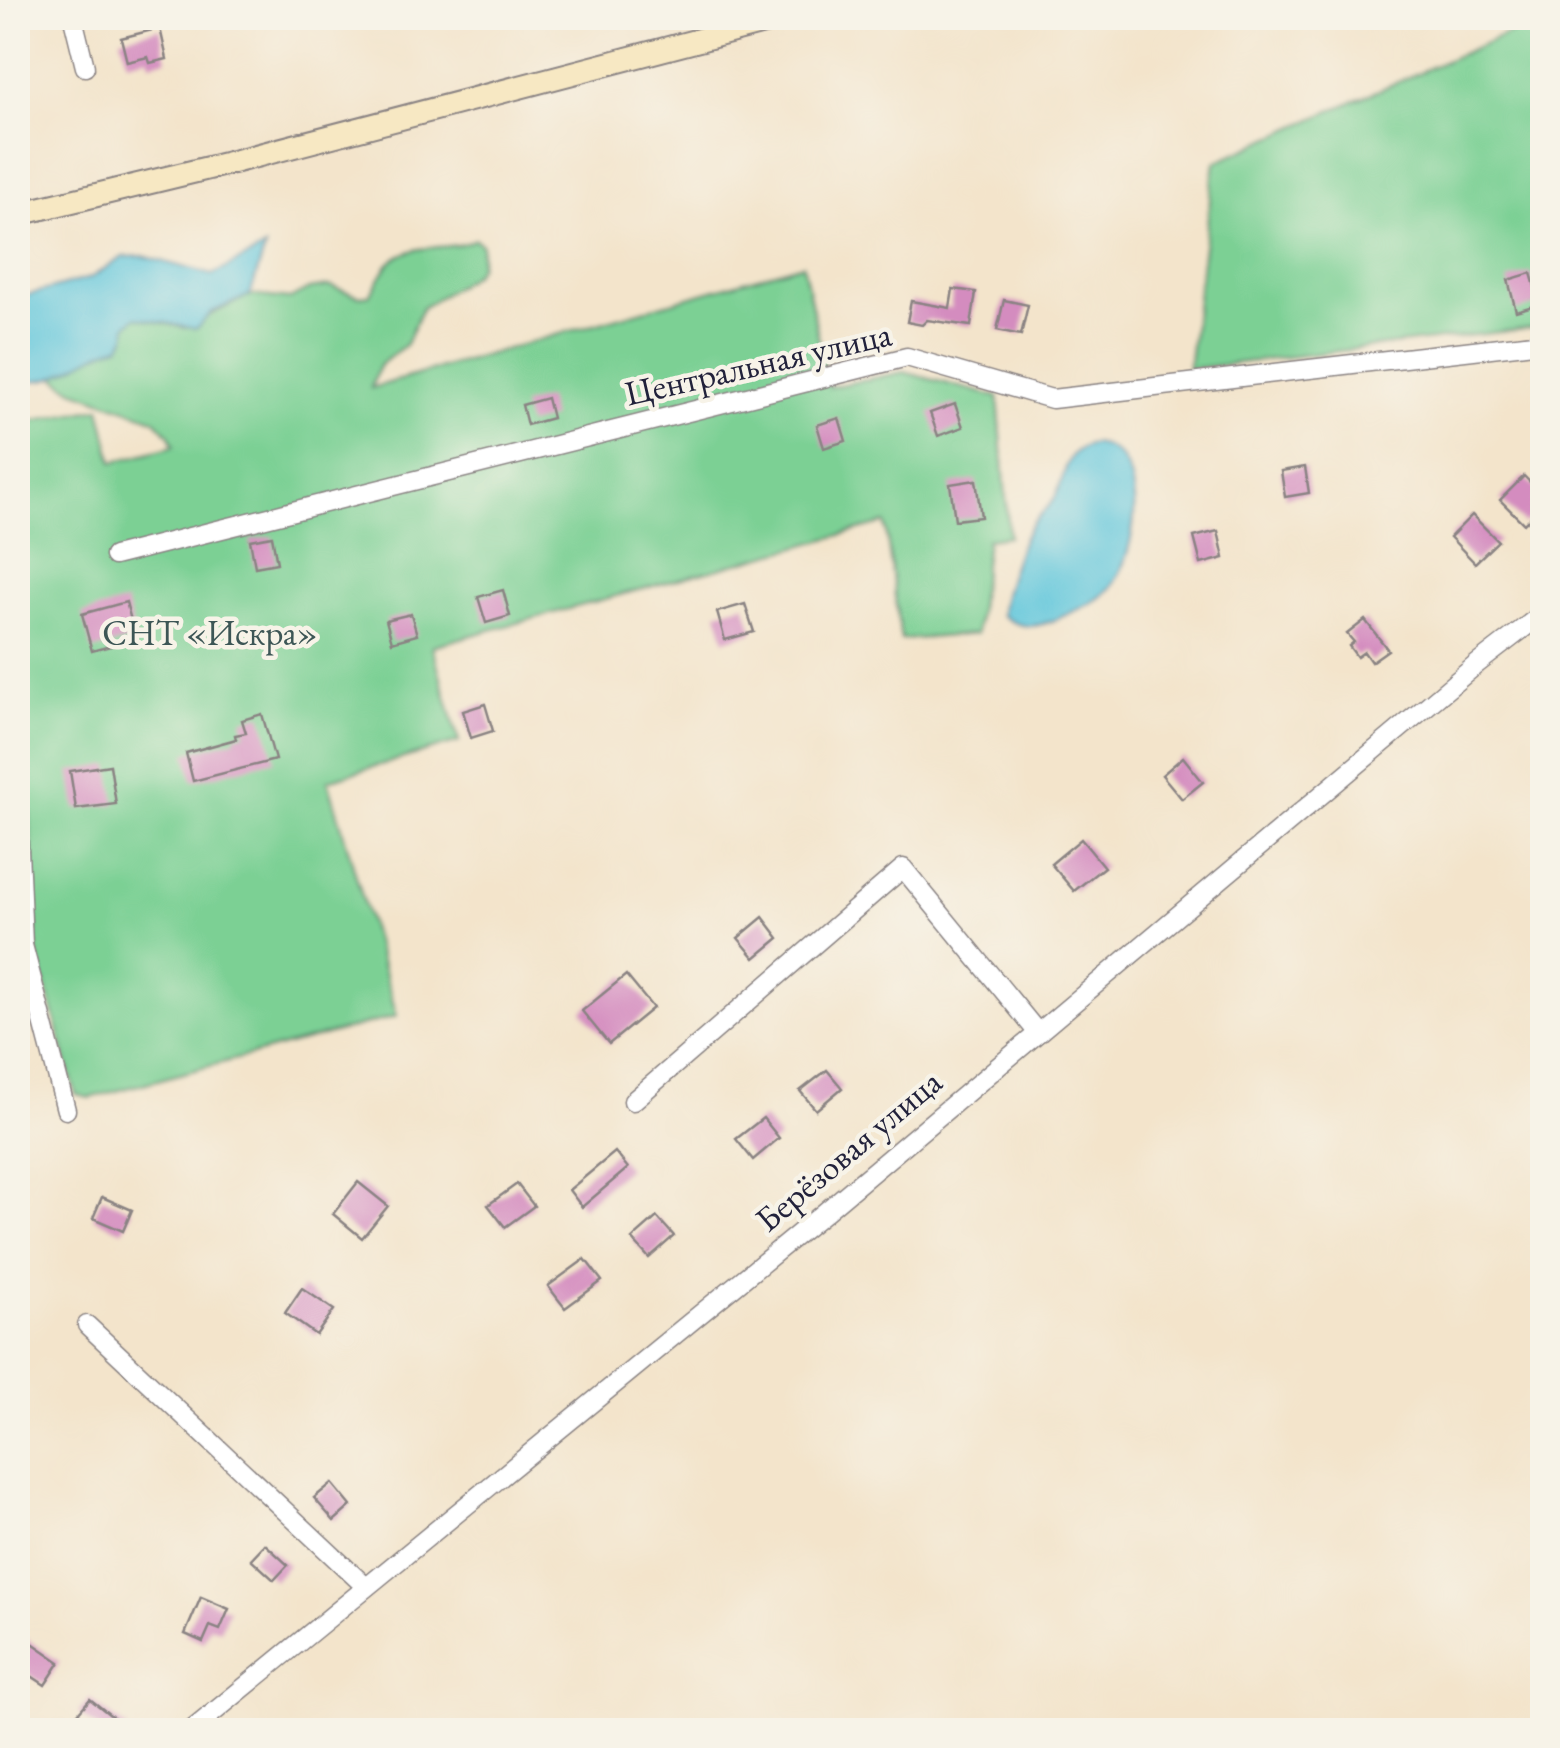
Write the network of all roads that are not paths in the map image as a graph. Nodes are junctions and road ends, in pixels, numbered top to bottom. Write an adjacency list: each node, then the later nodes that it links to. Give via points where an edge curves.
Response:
1 (73, 18): 3 (street)
2 (783, 18): 4 (main road)
3 (84, 68)
4 (18, 214)
5 (1542, 342): 6 (street, Центральная улица, via 1052,399 907,357)
6 (114, 556)
7 (1542, 614): 9 (street, Берёзовая улица)
8 (18, 826): 11 (street, via 23,944)
9 (1038, 1033): 10 (street, via 903,868); 13 (street, Берёзовая улица)
10 (633, 1101)
11 (66, 1110)
12 (87, 1325): 13 (street)
13 (366, 1587): 16 (street, Берёзовая улица)
14 (18, 1724): 15 (street)
15 (26, 1730)
16 (192, 1730)

